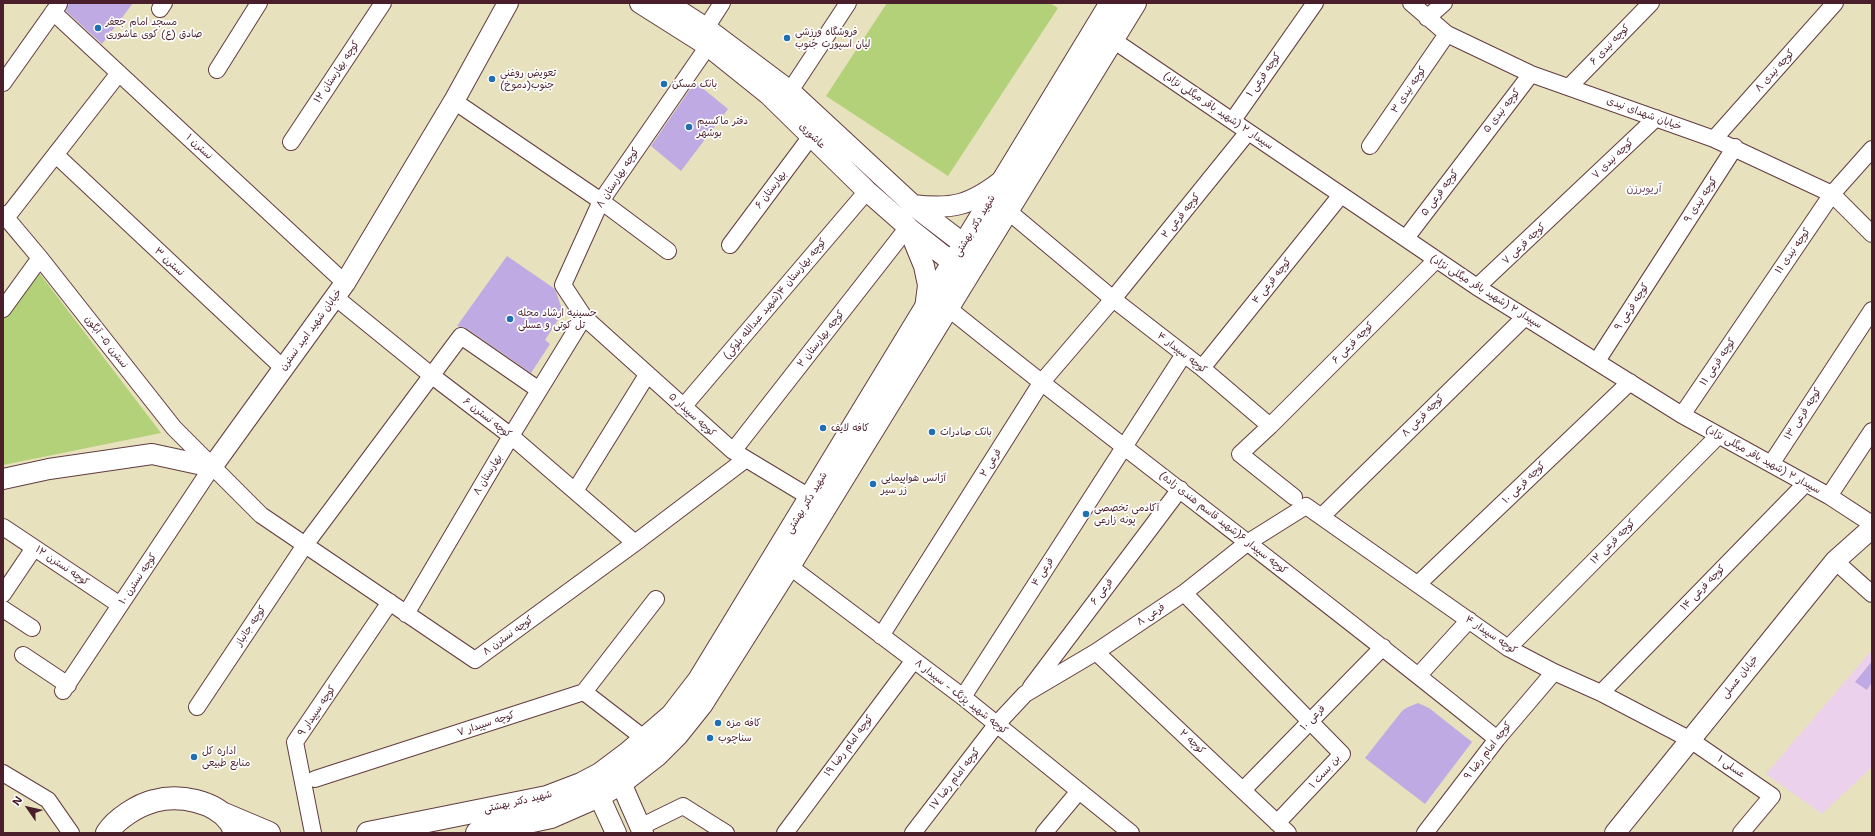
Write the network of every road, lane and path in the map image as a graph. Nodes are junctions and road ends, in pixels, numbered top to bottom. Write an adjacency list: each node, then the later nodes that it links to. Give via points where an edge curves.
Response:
1 (259, 3): 20 (street)
2 (383, 3): 32 (street, کوچه بهارستان ۱۲)
3 (508, 3): 26 (street, خیابان شهید امید نسترن)
4 (640, 3): 18 (street, عاشوری)
5 (668, 3): 18 (street, عاشوری)
6 (722, 3): 18 (street, کوچه بهارستان ۸)
7 (848, 3): 25 (street)
8 (1111, 3): 38 (main road, شهید دکتر بهشتی)
9 (1135, 3): 19 (main road, شهید دکتر بهشتی)
10 (1315, 3): 28 (street, کوچه فرعی ۱)
11 (1411, 3): 16 (street, خیابان شهدای نیدی)
12 (1444, 3): 16 (street)
13 (1651, 3): 24 (street, کوچه نیدی ۶)
14 (1835, 3): 31 (street, کوچه نیدی ۸)
15 (56, 7): 21 (street, نسترن ۱); 23 (street)
16 (1428, 18): 17 (street, خیابان شهدای نیدی)
17 (1447, 34): 22 (street, خیابان شهدای نیدی); 33 (street, کوچه نیدی ۳)
18 (707, 37): 25 (street, عاشوری); 30 (street, عاشوری); 42 (street, کوچه بهارستان ۸)
19 (1112, 40): 28 (street, سپیدار ۲ (شهید باقر میگلی نژاد)); 46 (main road, شهید دکتر بهشتی)
20 (217, 70)
21 (119, 73): 37 (street); 59 (street, نسترن ۱)
22 (1531, 74): 24 (street, خیابان شهدای نیدی); 35 (street, کوچه نیدی ۵)
23 (3, 83)
24 (1569, 87): 27 (street, خیابان شهدای نیدی)
25 (790, 91): 43 (street, عاشوری)
26 (454, 101): 42 (street); 59 (street, خیابان شهید امید نسترن)
27 (1656, 118): 31 (street, خیابان شهدای نیدی); 44 (street, کوچه نیدی ۷)
28 (1232, 120): 29 (street, سپیدار ۲ (شهید باقر میگلی نژاد))
29 (1248, 132): 41 (street, سپیدار ۲ (شهید باقر میگلی نژاد)); 60 (street, کوچه فرعی ۲)
30 (812, 135): 39 (street, عاشوری); 51 (street, بهارستان ۶)
31 (1714, 139): 34 (street, خیابان شهدای نیدی)
32 (291, 142)
33 (1370, 146)
34 (1735, 147): 40 (street, خیابان شهدای نیدی); 53 (street, کوچه نیدی ۹)
35 (1473, 148): 50 (street, کوچه فرعی ۵)
36 (1872, 149): 40 (street, کوچه نیدی ۱۱)
37 (56, 156): 47 (street); 70 (street, نسترن ۳)
38 (1004, 179): 43 (street, via 982,196 958,205 937,208); 54 (main road, شهید دکتر بهشتی)
39 (867, 191): 45 (street, عاشوری); 77 (street, کوچه بهارستان ۴(شهید عبدالله بلوکی))
40 (1832, 194): 49 (street, خیابان شهدای نیدی); 62 (street, کوچه نیدی ۱۱)
41 (1341, 195): 50 (street, سپیدار ۲ (شهید باقر میگلی نژاد)); 71 (street, کوچه فرعی ۴)
42 (601, 200): 52 (street); 67 (street, کوچه بهارستان ۸, via 563,285)
43 (907, 200): 45 (street); 54 (street, عاشوری)
44 (1570, 200): 58 (street, کوچه فرعی ۷)
45 (888, 210): 48 (street, عاشوری)
46 (1008, 211): 57 (main road, شهید دکتر بهشتی); 60 (street, کوچه سپیدار ۴)
47 (5, 216): 55 (street, نسترن ۵- آبگون)
48 (908, 227): 54 (street); 64 (street, عاشوری, via 924,266 928,286); 84 (street, کوچه بهارستان ۲)
49 (1872, 234)
50 (1406, 238): 56 (street, سپیدار ۲ (شهید باقر میگلی نژاد))
51 (730, 245)
52 (668, 251)
53 (1667, 252): 69 (street, کوچه فرعی ۹)
54 (959, 254): 57 (street); 64 (main road, شهید دکتر بهشتی)
55 (40, 258): 63 (street); 86 (street, نسترن ۵- آبگون, via 174,428)
56 (1436, 260): 58 (street, سپیدار ۲ (شهید باقر میگلی نژاد)); 79 (street, کوچه فرعی ۶)
57 (975, 264): 61 (main road, شهید دکتر بهشتی)
58 (1477, 287): 66 (street, سپیدار ۲ (شهید باقر میگلی نژاد))
59 (340, 290): 70 (street, خیابان شهید امید نسترن); 72 (street, کوچه نسترن ۶)
60 (1113, 300): 68 (street, کوچه سپیدار ۴); 75 (street, فرعی ۲)
61 (948, 308): 75 (street, کوچه سپیدار ۶(شهید قاسم هندی زاده)); 103 (main road, شهید دکتر بهشتی)
62 (1754, 308): 78 (street, کوچه فرعی ۱۱)
63 (3, 309)
64 (925, 309): 92 (main road, شهید دکتر بهشتی)
65 (1872, 310): 85 (street, کوچه فرعی ۱۳)
66 (1525, 316): 69 (street, سپیدار ۲ (شهید باقر میگلی نژاد)); 94 (street, کوچه فرعی ۸)
67 (584, 317): 73 (street, کوچه سپیدار ۵); 76 (street, بهارستان ۸)
68 (1184, 354): 71 (street, کوچه سپیدار ۴); 83 (street)
69 (1597, 361): 74 (street, سپیدار ۲ (شهید باقر میگلی نژاد))
70 (283, 368): 86 (street, خیابان شهید امید نسترن)
71 (1202, 368): 79 (street, کوچه سپیدار ۴)
72 (431, 375): 76 (street, کوچه جانباز, via 460,336); 81 (street, کوچه نسترن ۶); 100 (street, کوچه جانباز)
73 (647, 375): 77 (street, کوچه سپیدار ۵); 90 (street)
74 (1630, 382): 78 (street, سپیدار ۲ (شهید باقر میگلی نژاد)); 104 (street, کوچه فرعی ۱۰)
75 (1041, 383): 83 (street, کوچه سپیدار ۶(شهید قاسم هندی زاده)); 115 (street, فرعی ۲)
76 (539, 390): 81 (street, بهارستان ۸)
77 (683, 407): 84 (street, کوچه سپیدار ۵)
78 (1682, 415): 82 (street, سپیدار ۲ (شهید باقر میگلی نژاد))
79 (1270, 426): 93 (street, کوچه سپیدار ۴, via 1240,454)
80 (1872, 431): 91 (street)
81 (511, 436): 90 (street, کوچه نسترن ۶); 112 (street, بهارستان ۸)
82 (1718, 436): 85 (street, سپیدار ۲ (شهید باقر میگلی نژاد)); 117 (street, کوچه فرعی ۱۲)
83 (1124, 446): 89 (street, کوچه سپیدار ۶(شهید قاسم هندی زاده)); 126 (street, فرعی ۴)
84 (740, 455): 92 (street, کوچه سپیدار ۵); 98 (street, کوچه نسترن ۸)
85 (1771, 464): 88 (street, سپیدار ۲ (شهید باقر میگلی نژاد))
86 (212, 467): 87 (street, via 152,454 49,469); 100 (street, کوچه نسترن ۸, via 261,515); 110 (street, کوچه نسترن ۱۰)
87 (3, 479)
88 (1805, 484): 91 (street, سپیدار ۲ (شهید باقر میگلی نژاد)); 124 (street, کوچه فرعی ۱۴)
89 (1180, 489): 99 (street, کوچه سپیدار ۶(شهید قاسم هندی زاده)); 125 (street, فرعی ۶)
90 (575, 491): 98 (street, کوچه نسترن ۶)
91 (1829, 496): 95 (street, سپیدار ۲ (شهید باقر میگلی نژاد))
92 (811, 498): 130 (main road, شهید دکتر بهشتی, via 699,680 672,715)
93 (1300, 502): 94 (street, کوچه سپیدار ۴); 99 (street, فرعی ۸)
94 (1322, 516): 104 (street, کوچه سپیدار ۴)
95 (1872, 524)
96 (3, 527): 101 (street, کوچه نسترن ۱۲)
97 (1872, 528): 102 (street, خیابان عسلی)
98 (636, 543): 112 (street, کوچه نسترن ۸, via 475,660)
99 (1247, 544): 105 (street, فرعی ۸); 116 (street, کوچه سپیدار ۶(شهید قاسم هندی زاده))
100 (305, 545): 109 (street, کوچه نسترن ۸); 127 (street, کوچه جانباز)
101 (34, 548): 106 (street); 110 (street, کوچه نسترن ۱۲)
102 (1835, 561): 107 (street); 132 (street, خیابان عسلی)
103 (789, 566): 115 (street, کوچه شهید پژنگ - سپیدار ۸); 136 (main road, شهید دکتر بهشتی, via 701,705 657,755)
104 (1418, 584): 113 (street, کوچه سپیدار ۴)
105 (1184, 593): 118 (street, فرعی ۸); 128 (street)
106 (3, 594)
107 (1872, 594)
108 (656, 599): 123 (street)
109 (390, 602): 112 (street, کوچه نسترن ۸); 147 (street, کوچه سپیدار ۹, via 295,742)
110 (120, 605): 119 (street, کوچه نسترن ۱۰, via 65,688)
111 (3, 609): 114 (street)
112 (406, 614)
113 (1469, 620): 117 (street, کوچه سپیدار ۴); 122 (street)
114 (32, 628)
115 (881, 636): 120 (street, کوچه شهید پژنگ - سپیدار ۸)
116 (1383, 647): 122 (street, کوچه سپیدار ۶(شهید قاسم هندی زاده)); 128 (street, فرعی ۱۰)
117 (1508, 648): 121 (street, کوچه سپیدار ۴)
118 (1096, 652): 125 (street, فرعی ۸); 137 (street, کوچه ۲)
119 (22, 655)
120 (914, 660): 126 (street, کوچه شهید پژنگ - سپیدار ۸); 152 (street, کوچه امام رضا ۱۹)
121 (1554, 672): 124 (street, کوچه سپیدار ۴); 131 (street, کوچه امام رضا ۹)
122 (1419, 675): 131 (street, کوچه سپیدار ۶(شهید قاسم هندی زاده))
123 (584, 692): 130 (street); 135 (street, کوچه سپیدار ۷)
124 (1601, 693): 132 (street, کوچه سپیدار ۴)
125 (1025, 694): 129 (street, فرعی ۸)
126 (963, 697): 129 (street, کوچه شهید پژنگ - سپیدار ۸)
127 (197, 707)
128 (1309, 722): 137 (street, فرعی ۱۰); 141 (street, بن بست ۱, via 1342,754)
129 (996, 725): 138 (street, کوچه شهید پژنگ - سپیدار ۸); 153 (street, کوچه امام رضا ۱۷)
130 (645, 739): 134 (main road, شهید دکتر بهشتی)
131 (1497, 739): 156 (street, کوچه امام رضا ۹)
132 (1690, 739): 157 (street, خیابان عسلی); 158 (street, عسلی ۱, via 1772,796)
133 (3, 773): 144 (street, via 48,800)
134 (600, 774): 136 (street); 139 (street); 148 (main road, شهید دکتر بهشتی, via 547,797)
135 (315, 779)
136 (621, 783): 139 (main road, شهید دکتر بهشتی); 142 (street)
137 (1243, 790): 141 (street, کوچه ۲)
138 (1079, 791): 154 (street); 155 (street, کوچه شهید پژنگ - سپیدار ۸)
139 (600, 796): 149 (main road, شهید دکتر بهشتی, via 551,817); 150 (street)
140 (224, 814): 143 (main road, via 209,805 193,801 155,800 133,811); 145 (main road); 146 (main road)
141 (1282, 828)
142 (641, 830): 151 (street, via 683,806)
143 (107, 832)
144 (72, 833)
145 (234, 833)
146 (269, 833)
147 (313, 833)
148 (368, 833)
149 (477, 833)
150 (616, 833)
151 (726, 833)
152 (785, 833)
153 (913, 833)
154 (1044, 833)
155 (1131, 833)
156 (1425, 833)
157 (1615, 833)
158 (1741, 833)

